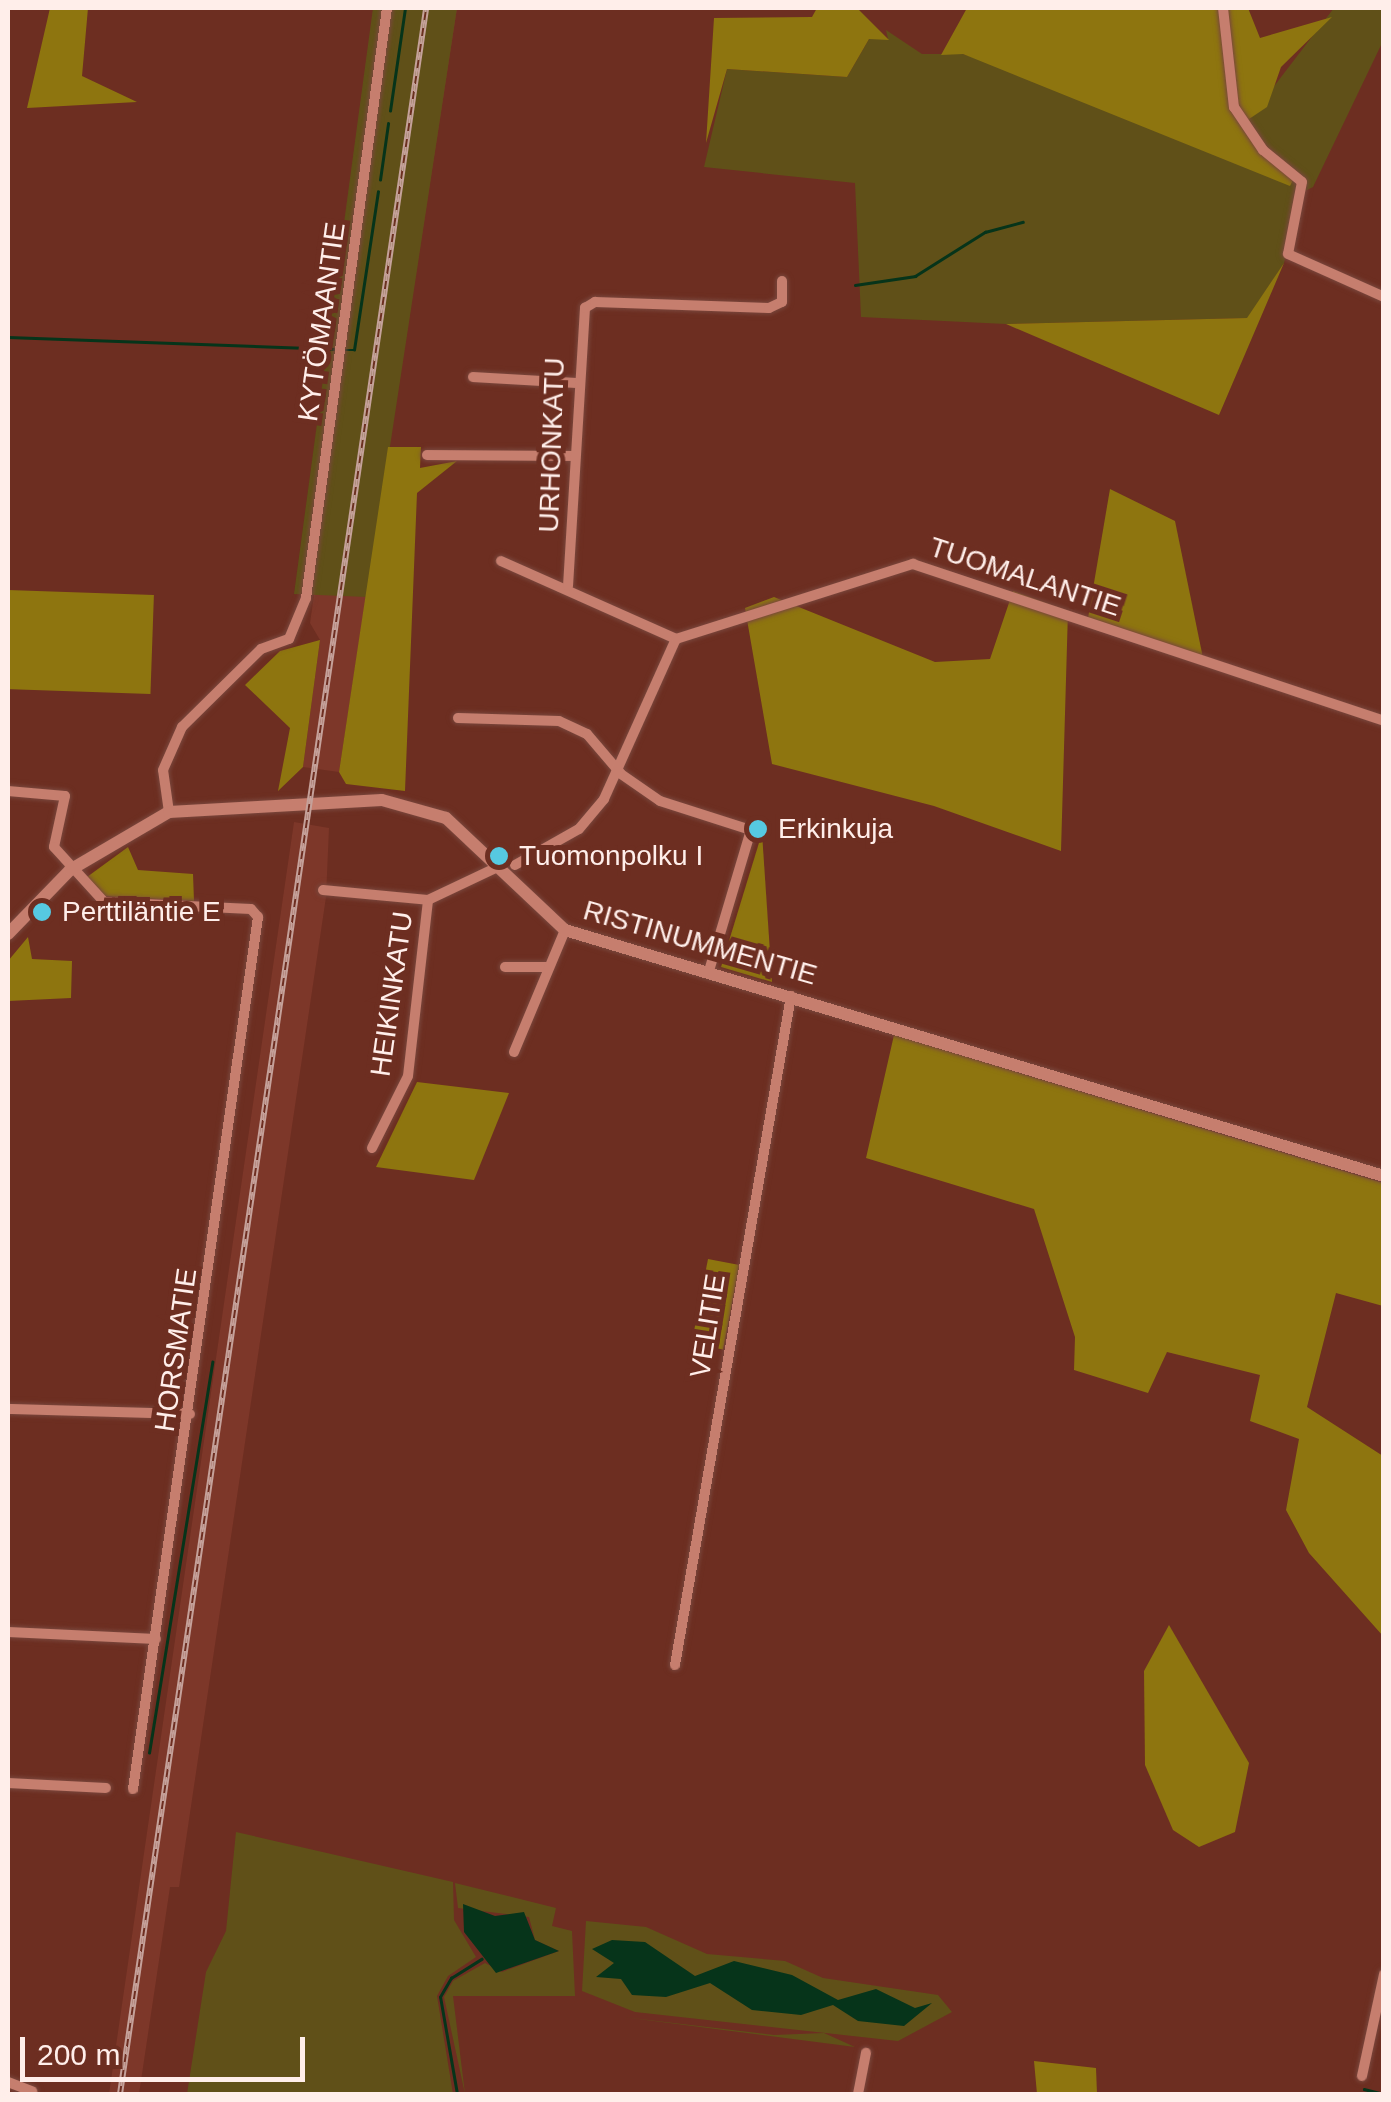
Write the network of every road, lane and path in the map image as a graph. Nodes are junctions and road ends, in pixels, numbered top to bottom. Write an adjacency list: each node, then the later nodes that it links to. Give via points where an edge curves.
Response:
1 (388, 8): 16 (street, KYTÖMAANTIE, via 306,598 289,639 260,650 182,727 163,770)
2 (1222, 8): 4 (street, via 1234,107 1263,150 1302,182 1288,254)
3 (782, 281): 6 (street, URHONKATU, via 782,302 769,308 595,302 586,308)
4 (1384, 297)
5 (473, 377): 6 (street)
6 (576, 382): 8 (street, URHONKATU)
7 (427, 454): 8 (street)
8 (574, 456): 10 (street, URHONKATU)
9 (501, 562): 10 (street)
10 (568, 586): 11 (street)
11 (676, 640): 13 (street, TUOMALANTIE, via 926,564); 14 (street)
12 (458, 718): 14 (street, via 559,722 587,734)
13 (1384, 721)
14 (621, 774): 17 (street, via 579,829); 26 (street, via 660,801 751,830)
15 (8, 792): 19 (street, via 65,796 54,847)
16 (168, 812): 18 (street, RISTINUMMENTIE, via 382,800 446,818); 19 (street, RISTINUMMENTIE)
17 (516, 865)
18 (500, 866): 21 (street); 22 (street, RISTINUMMENTIE)
19 (70, 870): 23 (street, RISTINUMMENTIE); 32 (street, HORSMATIE, via 104,902 251,908 258,917)
20 (323, 890): 21 (street)
21 (428, 900): 29 (street, HEIKINKATU, via 408,1076)
22 (565, 930): 25 (street); 26 (street, RISTINUMMENTIE)
23 (8, 934)
24 (505, 967): 25 (street)
25 (548, 967): 28 (street)
26 (709, 972): 27 (street, RISTINUMMENTIE)
27 (790, 996): 30 (street, RISTINUMMENTIE); 35 (street, VELITIE)
28 (514, 1052)
29 (372, 1148)
30 (1384, 1176)
31 (8, 1409): 32 (street)
32 (190, 1414): 34 (street, HORSMATIE)
33 (8, 1632): 34 (street)
34 (156, 1639): 38 (street, HORSMATIE)
35 (675, 1665)
36 (8, 1784): 37 (street)
37 (106, 1788)
38 (132, 1789)
39 (1384, 1974): 41 (street)
40 (866, 2053): 44 (street)
41 (1362, 2076)
42 (8, 2082): 43 (street)
43 (32, 2091)
44 (858, 2094)

